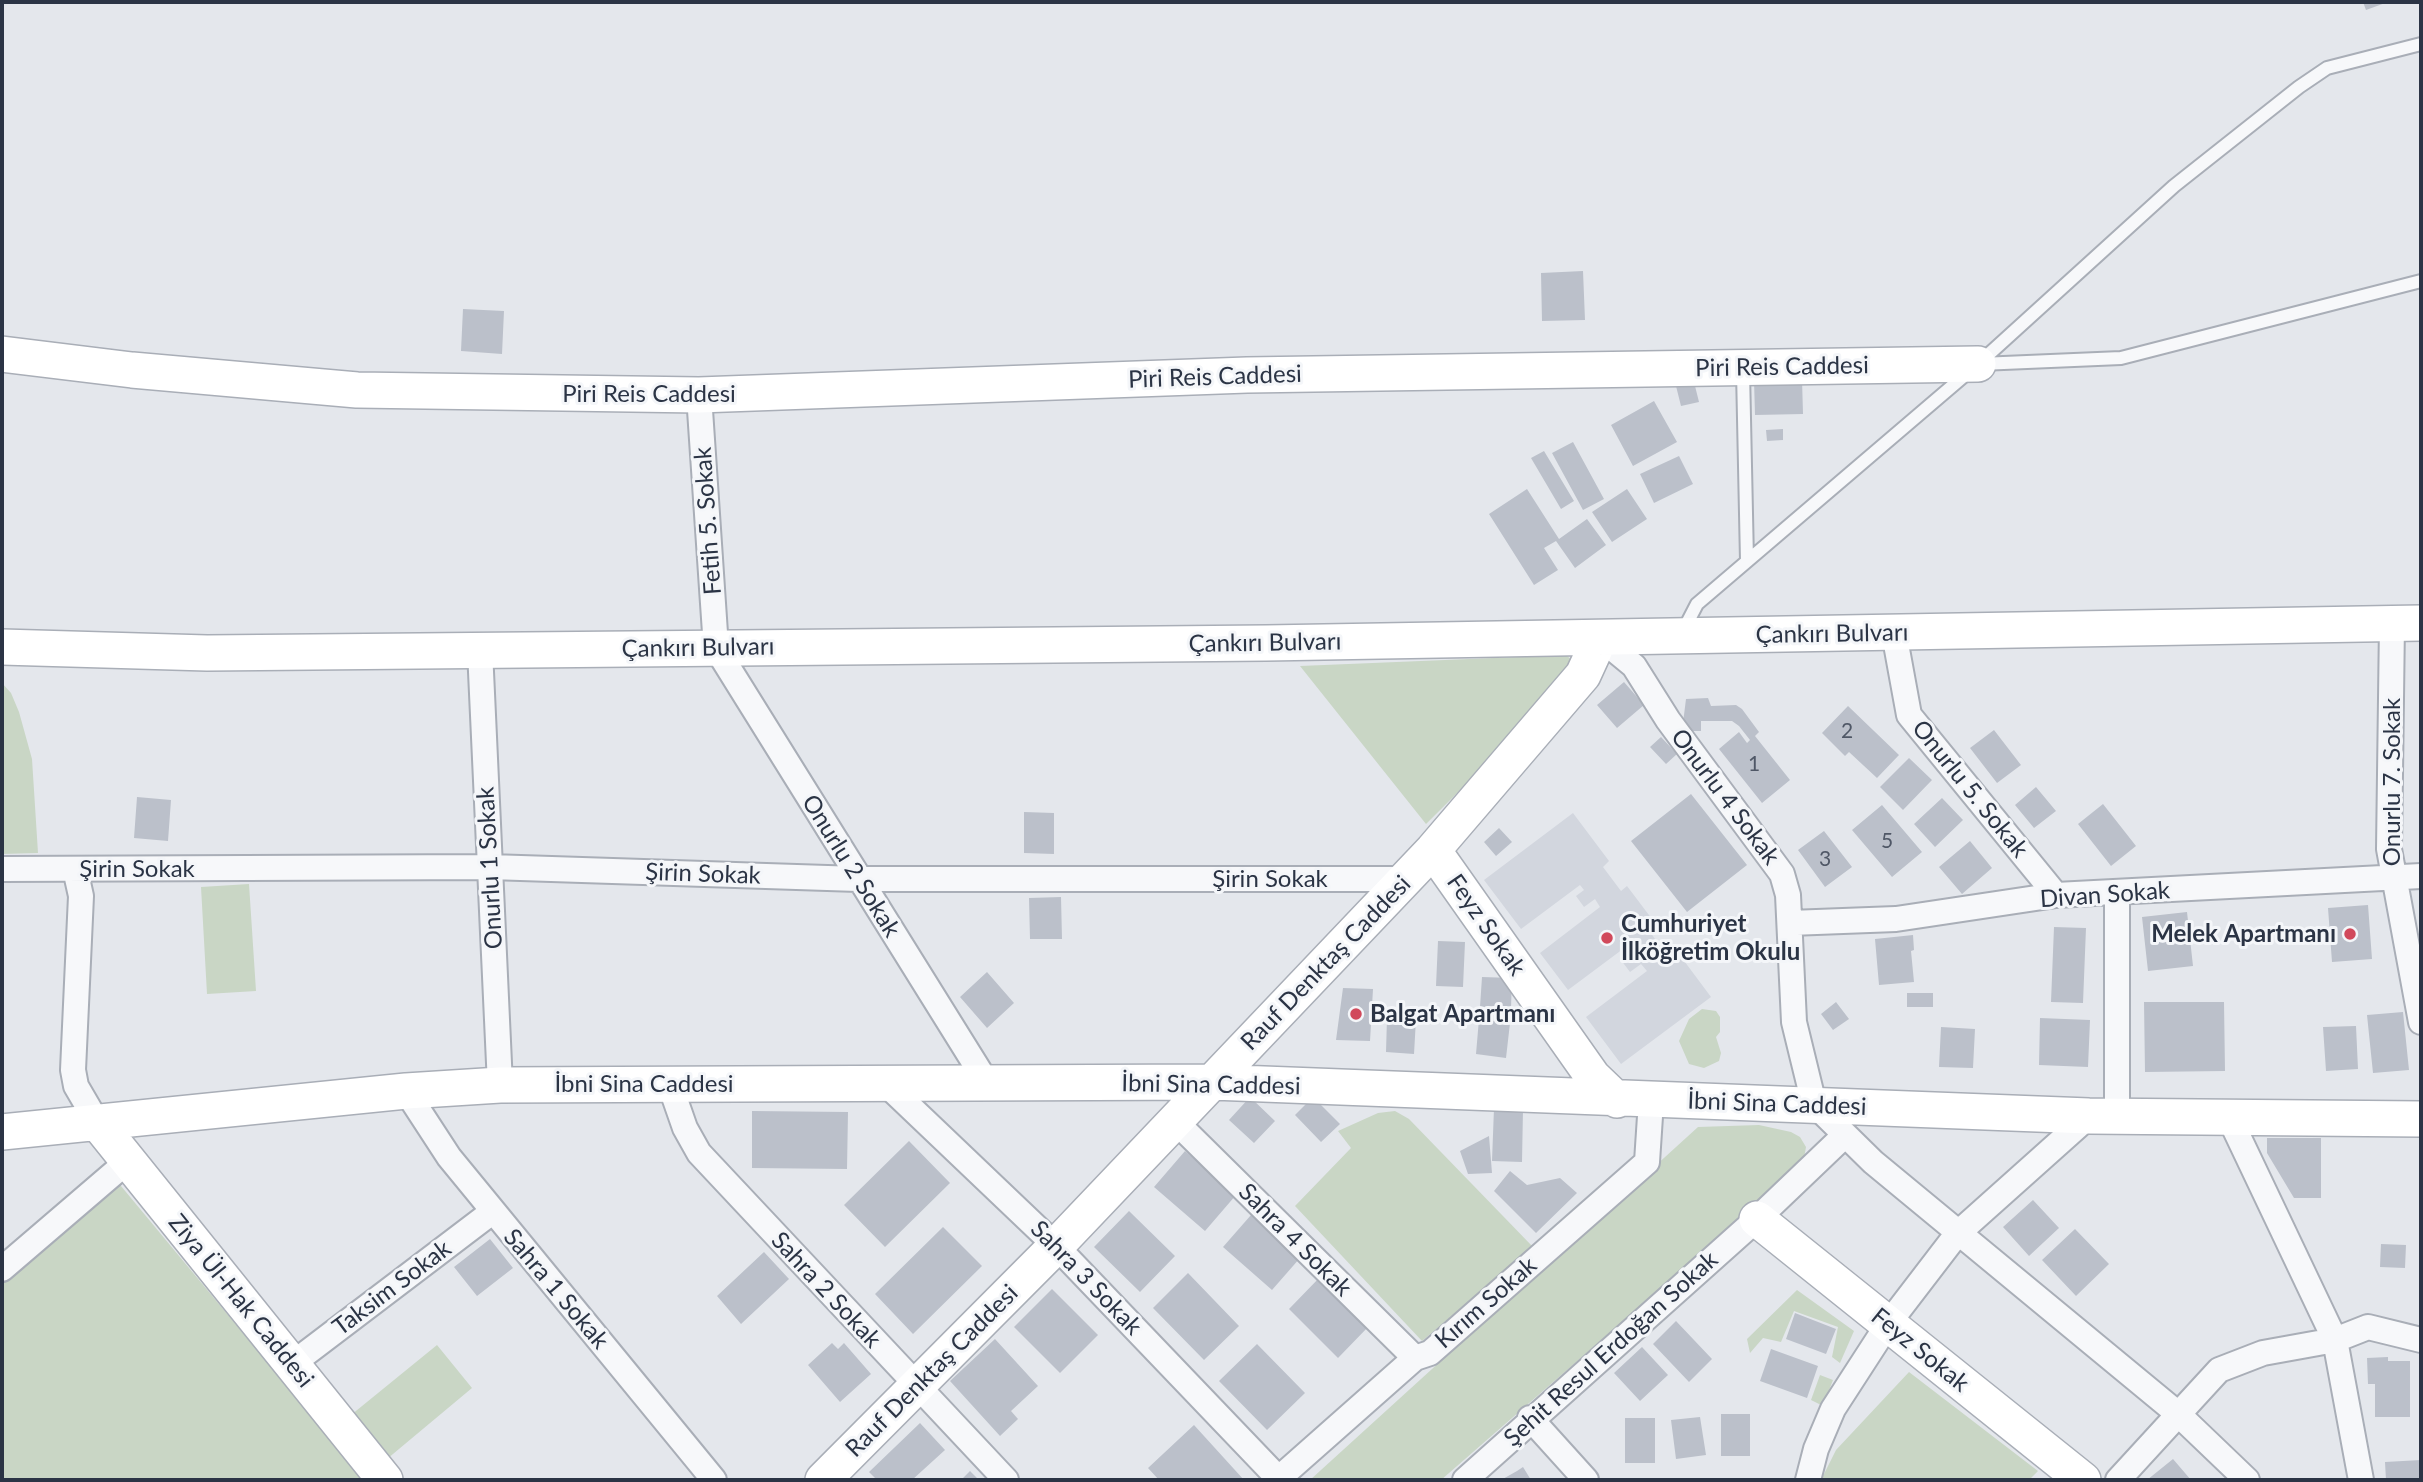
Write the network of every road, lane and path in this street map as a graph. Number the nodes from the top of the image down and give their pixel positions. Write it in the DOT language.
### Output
graph roads {
  1 [pos="2421,44"];
  2 [pos="2421,281"];
  3 [pos="2,354"];
  4 [pos="1978,364"];
  5 [pos="1743,367"];
  6 [pos="699,395"];
  7 [pos="1747,561"];
  8 [pos="2407,623"];
  9 [pos="2,625"];
  10 [pos="1894,633"];
  11 [pos="1680,637"];
  12 [pos="1600,638"];
  13 [pos="2,647"];
  14 [pos="716,648"];
  15 [pos="109,650"];
  16 [pos="481,650"];
  17 [pos="1433,850"];
  18 [pos="490,867"];
  19 [pos="2,869"];
  20 [pos="75,869"];
  21 [pos="2392,877"];
  22 [pos="2421,877"];
  23 [pos="858,879"];
  24 [pos="1405,879"];
  25 [pos="2117,894"];
  26 [pos="2056,895"];
  27 [pos="1790,923"];
  28 [pos="2421,1022"];
  29 [pos="1212,1082"];
  30 [pos="987,1083"];
  31 [pos="886,1084"];
  32 [pos="500,1085"];
  33 [pos="670,1085"];
  34 [pos="405,1091"];
  35 [pos="1634,1100"];
  36 [pos="1814,1104"];
  37 [pos="2103,1115"];
  38 [pos="2229,1116"];
  39 [pos="2421,1119"];
  40 [pos="1175,1121"];
  41 [pos="97,1122"];
  42 [pos="2,1132"];
  43 [pos="1845,1135"];
  44 [pos="128,1161"];
  45 [pos="492,1212"];
  46 [pos="1757,1219"];
  47 [pos="1957,1234"];
  48 [pos="1056,1246"];
  49 [pos="2,1269"];
  50 [pos="1888,1324"];
  51 [pos="2335,1340"];
  52 [pos="2421,1340"];
  53 [pos="1415,1358"];
  54 [pos="292,1364"];
  55 [pos="916,1388"];
  56 [pos="2177,1413"];
  57 [pos="1530,1419"];
  58 [pos="2064,1475"];
  59 [pos="385,1480"];
  60 [pos="714,1480"];
  61 [pos="823,1480"];
  62 [pos="1006,1480"];
  63 [pos="1278,1480"];
  64 [pos="1465,1480"];
  65 [pos="1586,1480"];
  66 [pos="1808,1480"];
  67 [pos="2118,1480"];
  68 [pos="2247,1480"];
  69 [pos="2361,1480"];
  1 -- 4 [label="lane"];
  2 -- 4 [label="lane, Piri Reis Caddesi"];
  3 -- 6 [label="street, Piri Reis Caddesi"];
  4 -- 5 [label="street, Piri Reis Caddesi"];
  4 -- 7 [label="lane"];
  5 -- 6 [label="street, Piri Reis Caddesi"];
  5 -- 7 [label="lane"];
  6 -- 14 [label="street, Fetih 5. Sokak"];
  7 -- 11 [label="lane"];
  8 -- 10 [label="street, Çankırı Bulvarı"];
  8 -- 21 [label="street, Onurlu 7. Sokak"];
  9 -- 15 [label="street, Çankırı Bulvarı"];
  10 -- 11 [label="street, Çankırı Bulvarı"];
  10 -- 26 [label="street, Onurlu 5. Sokak"];
  11 -- 12 [label="street, Çankırı Bulvarı"];
  12 -- 14 [label="street, Çankırı Bulvarı"];
  12 -- 17 [label="street, Rauf Denktaş Caddesi"];
  12 -- 27 [label="street, Onurlu 4 Sokak"];
  13 -- 15 [label="street, Çankırı Bulvarı"];
  14 -- 16 [label="street, Çankırı Bulvarı"];
  14 -- 23 [label="street, Onurlu 2 Sokak"];
  15 -- 16 [label="street, Çankırı Bulvarı"];
  16 -- 18 [label="street, Onurlu 1 Sokak"];
  17 -- 24 [label="street, Rauf Denktaş Caddesi"];
  17 -- 35 [label="street, Feyz Sokak"];
  18 -- 20 [label="street, Şirin Sokak"];
  18 -- 23 [label="street, Şirin Sokak"];
  18 -- 32 [label="street, Onurlu 1 Sokak"];
  19 -- 20 [label="street, Şirin Sokak"];
  20 -- 41 [label="street"];
  21 -- 22 [label="street, Divan Sokak"];
  21 -- 25 [label="street, Divan Sokak"];
  21 -- 28 [label="street, Onurlu 7. Sokak"];
  23 -- 24 [label="street, Şirin Sokak"];
  23 -- 30 [label="street, Onurlu 2 Sokak"];
  24 -- 29 [label="street, Rauf Denktaş Caddesi"];
  25 -- 26 [label="street, Divan Sokak"];
  25 -- 37 [label="street"];
  26 -- 27 [label="street, Divan Sokak"];
  27 -- 36 [label="street, Onurlu 4 Sokak"];
  29 -- 30 [label="street, İbni Sina Caddesi"];
  29 -- 35 [label="street, İbni Sina Caddesi"];
  29 -- 40 [label="street, Rauf Denktaş Caddesi"];
  30 -- 31 [label="street, İbni Sina Caddesi"];
  31 -- 33 [label="street, İbni Sina Caddesi"];
  31 -- 48 [label="street, Sahra 3 Sokak"];
  32 -- 33 [label="street, İbni Sina Caddesi"];
  32 -- 34 [label="street, İbni Sina Caddesi"];
  33 -- 55 [label="street, Sahra 2 Sokak"];
  34 -- 41 [label="street, İbni Sina Caddesi"];
  34 -- 45 [label="street, Sahra 1 Sokak"];
  35 -- 36 [label="street, İbni Sina Caddesi"];
  35 -- 53 [label="street, Kırım Sokak"];
  36 -- 37 [label="street, İbni Sina Caddesi"];
  36 -- 43 [label="street"];
  37 -- 38 [label="street, İbni Sina Caddesi"];
  37 -- 47 [label="street"];
  38 -- 39 [label="street, İbni Sina Caddesi"];
  38 -- 51 [label="street"];
  40 -- 48 [label="street, Rauf Denktaş Caddesi"];
  40 -- 53 [label="street, Sahra 4 Sokak"];
  41 -- 42 [label="street, İbni Sina Caddesi"];
  41 -- 44 [label="street, Ziya Ül-Hak Caddesi"];
  43 -- 46 [label="street, Şehit Resul Erdoğan Sokak"];
  43 -- 47 [label="street"];
  44 -- 49 [label="street"];
  44 -- 54 [label="street, Ziya Ül-Hak Caddesi"];
  45 -- 54 [label="street, Taksim Sokak"];
  45 -- 60 [label="street, Sahra 1 Sokak"];
  46 -- 50 [label="street, Feyz Sokak"];
  46 -- 57 [label="street, Şehit Resul Erdoğan Sokak"];
  47 -- 50 [label="street"];
  47 -- 56 [label="street"];
  48 -- 55 [label="street, Rauf Denktaş Caddesi"];
  48 -- 63 [label="street, Sahra 3 Sokak"];
  50 -- 58 [label="street, Feyz Sokak"];
  50 -- 66 [label="street"];
  51 -- 52 [label="street"];
  51 -- 56 [label="street"];
  51 -- 69 [label="street"];
  53 -- 63 [label="street, Kırım Sokak"];
  54 -- 59 [label="street, Ziya Ül-Hak Caddesi"];
  55 -- 61 [label="street, Rauf Denktaş Caddesi"];
  55 -- 62 [label="street, Sahra 2 Sokak"];
  56 -- 67 [label="street"];
  56 -- 68 [label="street"];
  57 -- 64 [label="street, Şehit Resul Erdoğan Sokak"];
  57 -- 65 [label="street"];
}
